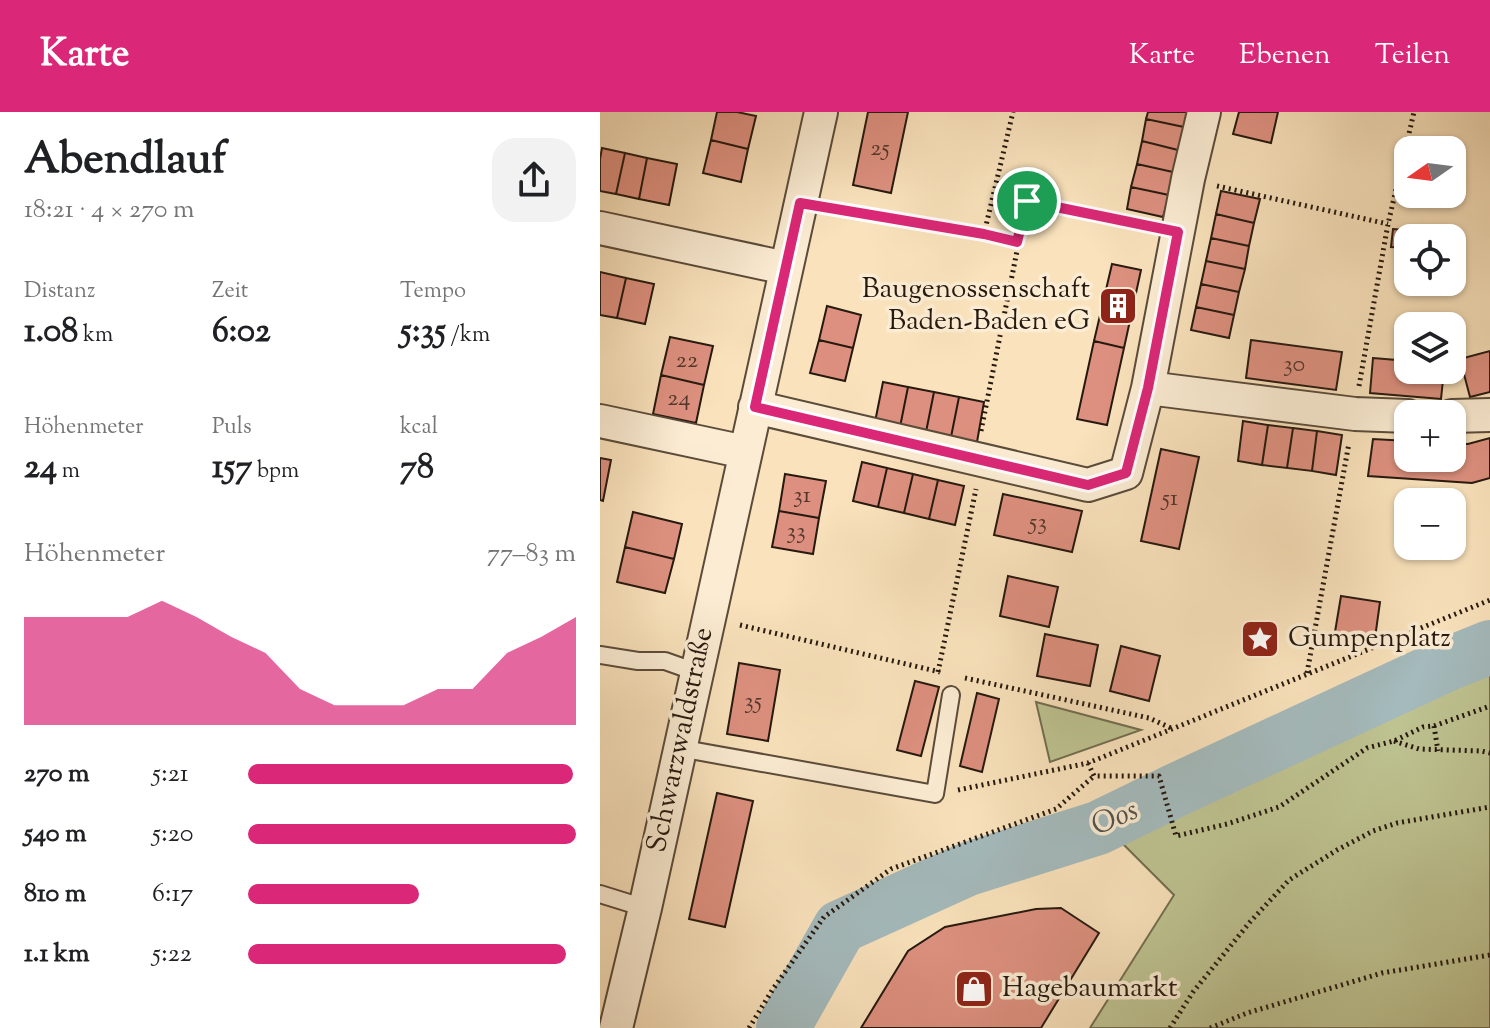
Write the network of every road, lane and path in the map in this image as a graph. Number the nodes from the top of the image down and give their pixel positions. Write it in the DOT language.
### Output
graph roads {
  1 [pos="821,112"];
  2 [pos="1013,112"];
  3 [pos="1204,112"];
  4 [pos="1188,179"];
  5 [pos="995,192"];
  6 [pos="1027,201"];
  7 [pos="800,203"];
  8 [pos="1388,224"];
  9 [pos="600,228"];
  10 [pos="1178,232"];
  11 [pos="984,234"];
  12 [pos="1017,242"];
  13 [pos="786,268"];
  14 [pos="1148,388"];
  15 [pos="755,407"];
  16 [pos="1394,415"];
  17 [pos="1490,415"];
  18 [pos="1466,416"];
  19 [pos="600,421"];
  20 [pos="745,452"];
  21 [pos="975,460"];
  22 [pos="1490,600"];
  23 [pos="600,655"];
  24 [pos="696,672"];
  25 [pos="938,672"];
  26 [pos="951,695"];
  27 [pos="1490,706"];
  28 [pos="1434,726"];
  29 [pos="1394,741"];
  30 [pos="679,748"];
  31 [pos="1438,751"];
  32 [pos="1490,753"];
  33 [pos="1088,763"];
  34 [pos="1094,776"];
  35 [pos="935,794"];
  36 [pos="1490,807"];
  37 [pos="600,894"];
  38 [pos="645,908"];
  39 [pos="1490,955"];
  40 [pos="616,1028"];
  41 [pos="749,1028"];
  42 [pos="1170,1028"];
  43 [pos="1210,1028"];
  1 -- 7 [label="street, Schwarzwaldstraße"];
  2 -- 5 [label="path"];
  3 -- 4 [label="street"];
  4 -- 8 [label="path"];
  4 -- 10 [label="street"];
  5 -- 6 [label="path"];
  5 -- 11 [label="path"];
  6 -- 10 [label="path"];
  6 -- 12 [label="path"];
  7 -- 11 [label="path"];
  7 -- 13 [label="street, Schwarzwaldstraße"];
  9 -- 13 [label="street"];
  10 -- 14 [label="street"];
  11 -- 12 [label="path"];
  12 -- 21 [label="path"];
  13 -- 15 [label="street, Schwarzwaldstraße"];
  14 -- 16 [label="street"];
  14 -- 21 [label="street"];
  15 -- 20 [label="street, Schwarzwaldstraße"];
  15 -- 21 [label="street"];
  17 -- 18 [label="street"];
  19 -- 20 [label="street"];
  20 -- 24 [label="street, Schwarzwaldstraße"];
  21 -- 25 [label="path"];
  22 -- 33 [label="path"];
  23 -- 24 [label="lane"];
  24 -- 30 [label="street, Schwarzwaldstraße"];
  26 -- 35 [label="lane"];
  27 -- 28 [label="path"];
  28 -- 29 [label="path"];
  28 -- 31 [label="path"];
  29 -- 31 [label="path"];
  29 -- 34 [label="path"];
  30 -- 35 [label="lane"];
  30 -- 38 [label="street, Schwarzwaldstraße"];
  31 -- 32 [label="path"];
  33 -- 34 [label="path"];
  33 -- 35 [label="path"];
  34 -- 41 [label="path"];
  36 -- 42 [label="path"];
  37 -- 38 [label="lane"];
  38 -- 40 [label="street, Schwarzwaldstraße"];
  39 -- 43 [label="path"];
}
